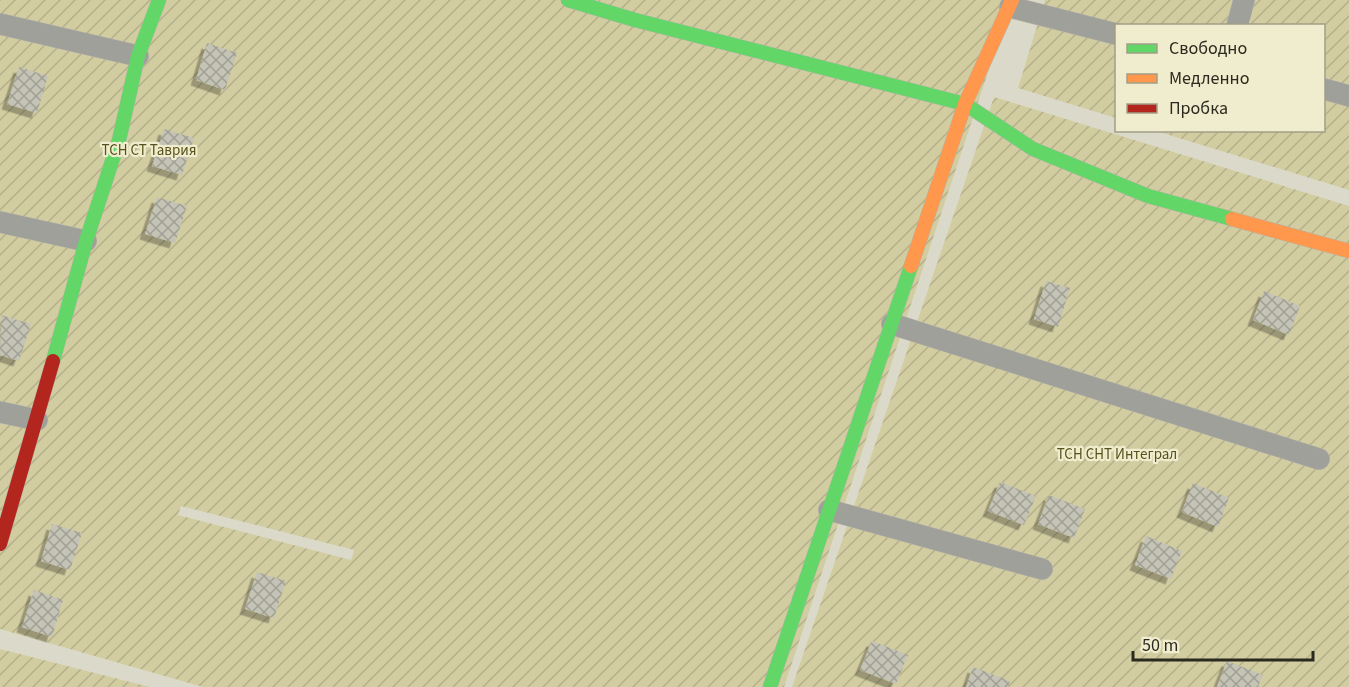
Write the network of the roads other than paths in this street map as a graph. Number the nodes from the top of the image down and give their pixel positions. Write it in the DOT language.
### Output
graph roads {
  1 [pos="159,0"];
  2 [pos="568,0"];
  3 [pos="1244,0"];
  4 [pos="1011,3"];
  5 [pos="0,24"];
  6 [pos="1238,24"];
  7 [pos="1115,34"];
  8 [pos="138,56"];
  9 [pos="1325,90"];
  10 [pos="1349,96"];
  11 [pos="965,104"];
  12 [pos="0,222"];
  13 [pos="86,241"];
  14 [pos="1349,251"];
  15 [pos="892,324"];
  16 [pos="0,412"];
  17 [pos="37,420"];
  18 [pos="1319,459"];
  19 [pos="829,510"];
  20 [pos="0,544"];
  21 [pos="1042,569"];
  22 [pos="777,685"];
  1 -- 8 [label="street"];
  2 -- 11 [label="street"];
  3 -- 6 [label="street"];
  4 -- 7 [label="street"];
  4 -- 11 [label="street"];
  5 -- 8 [label="street"];
  8 -- 13 [label="street"];
  9 -- 10 [label="street"];
  11 -- 14 [label="street"];
  11 -- 15 [label="street"];
  12 -- 13 [label="street"];
  13 -- 17 [label="street"];
  15 -- 18 [label="street"];
  15 -- 19 [label="street"];
  16 -- 17 [label="street"];
  17 -- 20 [label="street"];
  19 -- 21 [label="street"];
  19 -- 22 [label="street"];
}
